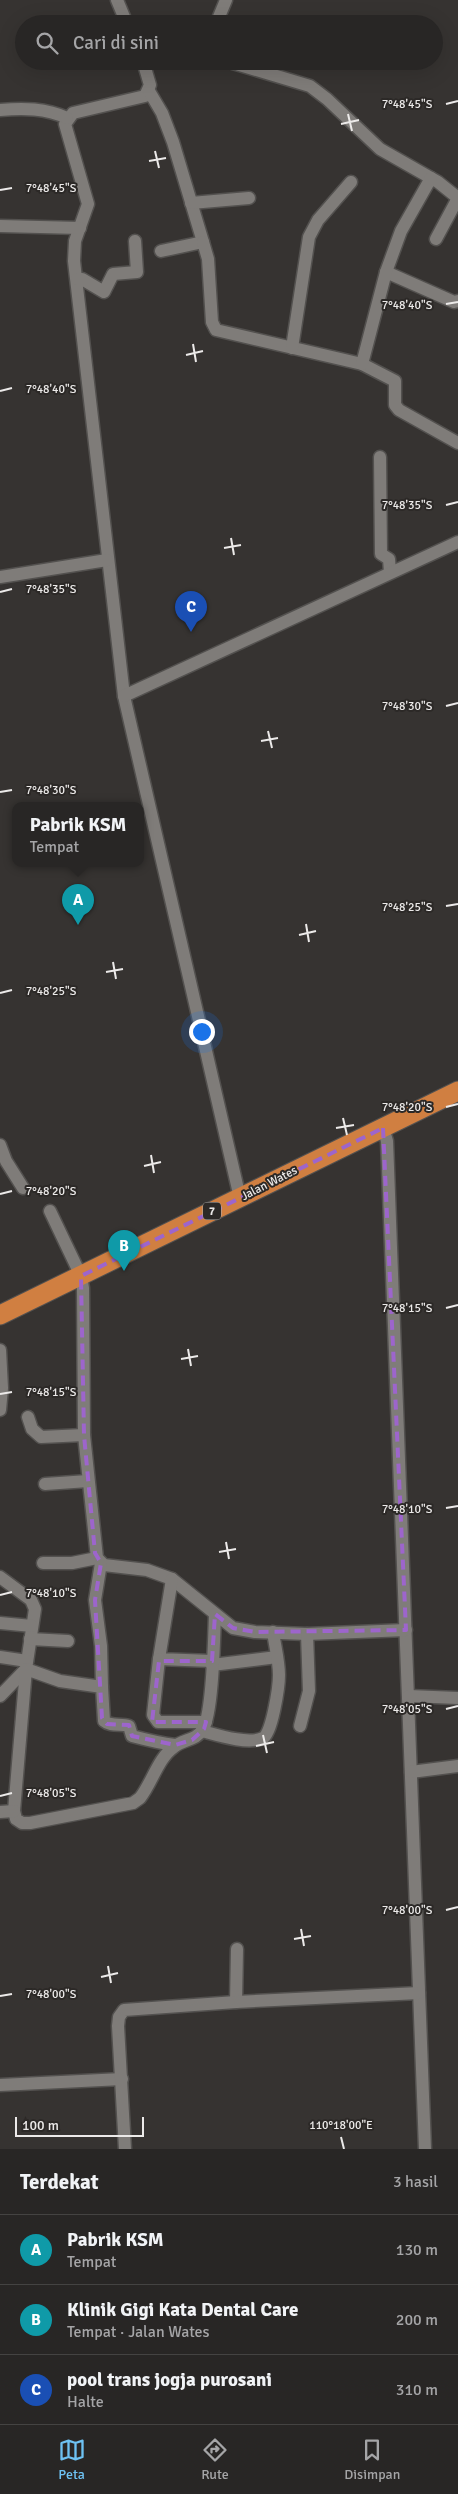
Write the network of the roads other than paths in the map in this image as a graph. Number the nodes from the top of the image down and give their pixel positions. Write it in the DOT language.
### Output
graph roads {
  1 [pos="117,0"];
  2 [pos="226,0"];
  3 [pos="123,15"];
  4 [pos="220,15"];
  5 [pos="147,70"];
  6 [pos="256,70"];
  7 [pos="149,91"];
  8 [pos="0,110"];
  9 [pos="67,118"];
  10 [pos="431,178"];
  11 [pos="351,182"];
  12 [pos="249,198"];
  13 [pos="458,198"];
  14 [pos="191,203"];
  15 [pos="0,226"];
  16 [pos="80,228"];
  17 [pos="436,239"];
  18 [pos="135,240"];
  19 [pos="203,242"];
  20 [pos="161,251"];
  21 [pos="386,272"];
  22 [pos="77,282"];
  23 [pos="458,301"];
  24 [pos="292,348"];
  25 [pos="362,364"];
  26 [pos="458,443"];
  27 [pos="380,456"];
  28 [pos="458,542"];
  29 [pos="107,560"];
  30 [pos="390,572"];
  31 [pos="0,577"];
  32 [pos="124,696"];
  33 [pos="458,1092"];
  34 [pos="384,1128"];
  35 [pos="0,1145"];
  36 [pos="23,1188"];
  37 [pos="240,1198"];
  38 [pos="50,1210"];
  39 [pos="81,1276"];
  40 [pos="0,1315"];
  41 [pos="0,1350"];
  42 [pos="0,1410"];
  43 [pos="28,1417"];
  44 [pos="84,1435"];
  45 [pos="88,1481"];
  46 [pos="45,1484"];
  47 [pos="99,1561"];
  48 [pos="43,1563"];
  49 [pos="0,1577"];
  50 [pos="172,1579"];
  51 [pos="215,1614"];
  52 [pos="0,1623"];
  53 [pos="32,1626"];
  54 [pos="406,1630"];
  55 [pos="273,1632"];
  56 [pos="307,1634"];
  57 [pos="30,1640"];
  58 [pos="68,1641"];
  59 [pos="0,1656"];
  60 [pos="277,1657"];
  61 [pos="159,1659"];
  62 [pos="212,1663"];
  63 [pos="26,1665"];
  64 [pos="102,1687"];
  65 [pos="0,1696"];
  66 [pos="409,1696"];
  67 [pos="458,1698"];
  68 [pos="300,1726"];
  69 [pos="204,1727"];
  70 [pos="175,1745"];
  71 [pos="458,1766"];
  72 [pos="411,1772"];
  73 [pos="14,1811"];
  74 [pos="0,1812"];
  75 [pos="237,1949"];
  76 [pos="419,1994"];
  77 [pos="236,2002"];
  78 [pos="122,2079"];
  79 [pos="0,2085"];
  80 [pos="125,2149"];
  81 [pos="425,2149"];
  1 -- 3 [label="street"];
  2 -- 4 [label="street"];
  5 -- 7 [label="street"];
  6 -- 10 [label="street"];
  7 -- 9 [label="street"];
  7 -- 14 [label="street"];
  8 -- 9 [label="street"];
  9 -- 16 [label="street"];
  10 -- 13 [label="street"];
  10 -- 21 [label="street"];
  11 -- 24 [label="street"];
  12 -- 14 [label="street"];
  13 -- 17 [label="street"];
  14 -- 19 [label="street"];
  15 -- 16 [label="street"];
  16 -- 22 [label="street"];
  18 -- 22 [label="street"];
  19 -- 20 [label="street"];
  19 -- 24 [label="street"];
  21 -- 23 [label="street"];
  21 -- 25 [label="street"];
  22 -- 29 [label="street"];
  24 -- 25 [label="street"];
  25 -- 26 [label="street"];
  27 -- 30 [label="street"];
  28 -- 30 [label="street"];
  29 -- 31 [label="street"];
  29 -- 32 [label="street"];
  30 -- 32 [label="street"];
  32 -- 37 [label="street"];
  33 -- 34 [label="highway, Jalan Wates / 7"];
  34 -- 37 [label="highway, Jalan Wates / 7"];
  34 -- 54 [label="street"];
  35 -- 36 [label="street"];
  37 -- 39 [label="highway, Jalan Wates / 7"];
  38 -- 39 [label="street"];
  39 -- 40 [label="highway, Jalan Wates / 7"];
  39 -- 44 [label="street"];
  41 -- 42 [label="street"];
  43 -- 44 [label="street"];
  44 -- 45 [label="street"];
  45 -- 46 [label="street"];
  45 -- 47 [label="street"];
  47 -- 48 [label="street"];
  47 -- 50 [label="street"];
  47 -- 64 [label="street"];
  49 -- 53 [label="street"];
  50 -- 51 [label="street"];
  50 -- 61 [label="street"];
  51 -- 55 [label="street"];
  51 -- 62 [label="street"];
  52 -- 53 [label="street"];
  53 -- 57 [label="street"];
  54 -- 56 [label="street"];
  54 -- 66 [label="street"];
  55 -- 56 [label="street"];
  55 -- 60 [label="street"];
  56 -- 68 [label="street"];
  57 -- 58 [label="street"];
  57 -- 63 [label="street"];
  59 -- 63 [label="street"];
  60 -- 62 [label="street"];
  60 -- 69 [label="street"];
  61 -- 62 [label="street"];
  61 -- 69 [label="street"];
  62 -- 69 [label="street"];
  63 -- 64 [label="street"];
  63 -- 65 [label="street"];
  63 -- 73 [label="street"];
  64 -- 70 [label="street"];
  66 -- 67 [label="street"];
  66 -- 72 [label="street"];
  69 -- 70 [label="street"];
  70 -- 73 [label="street"];
  71 -- 72 [label="street"];
  72 -- 76 [label="street"];
  73 -- 74 [label="street"];
  75 -- 77 [label="street"];
  76 -- 77 [label="street"];
  76 -- 81 [label="street"];
  77 -- 78 [label="street"];
  78 -- 79 [label="street"];
  78 -- 80 [label="street"];
}
